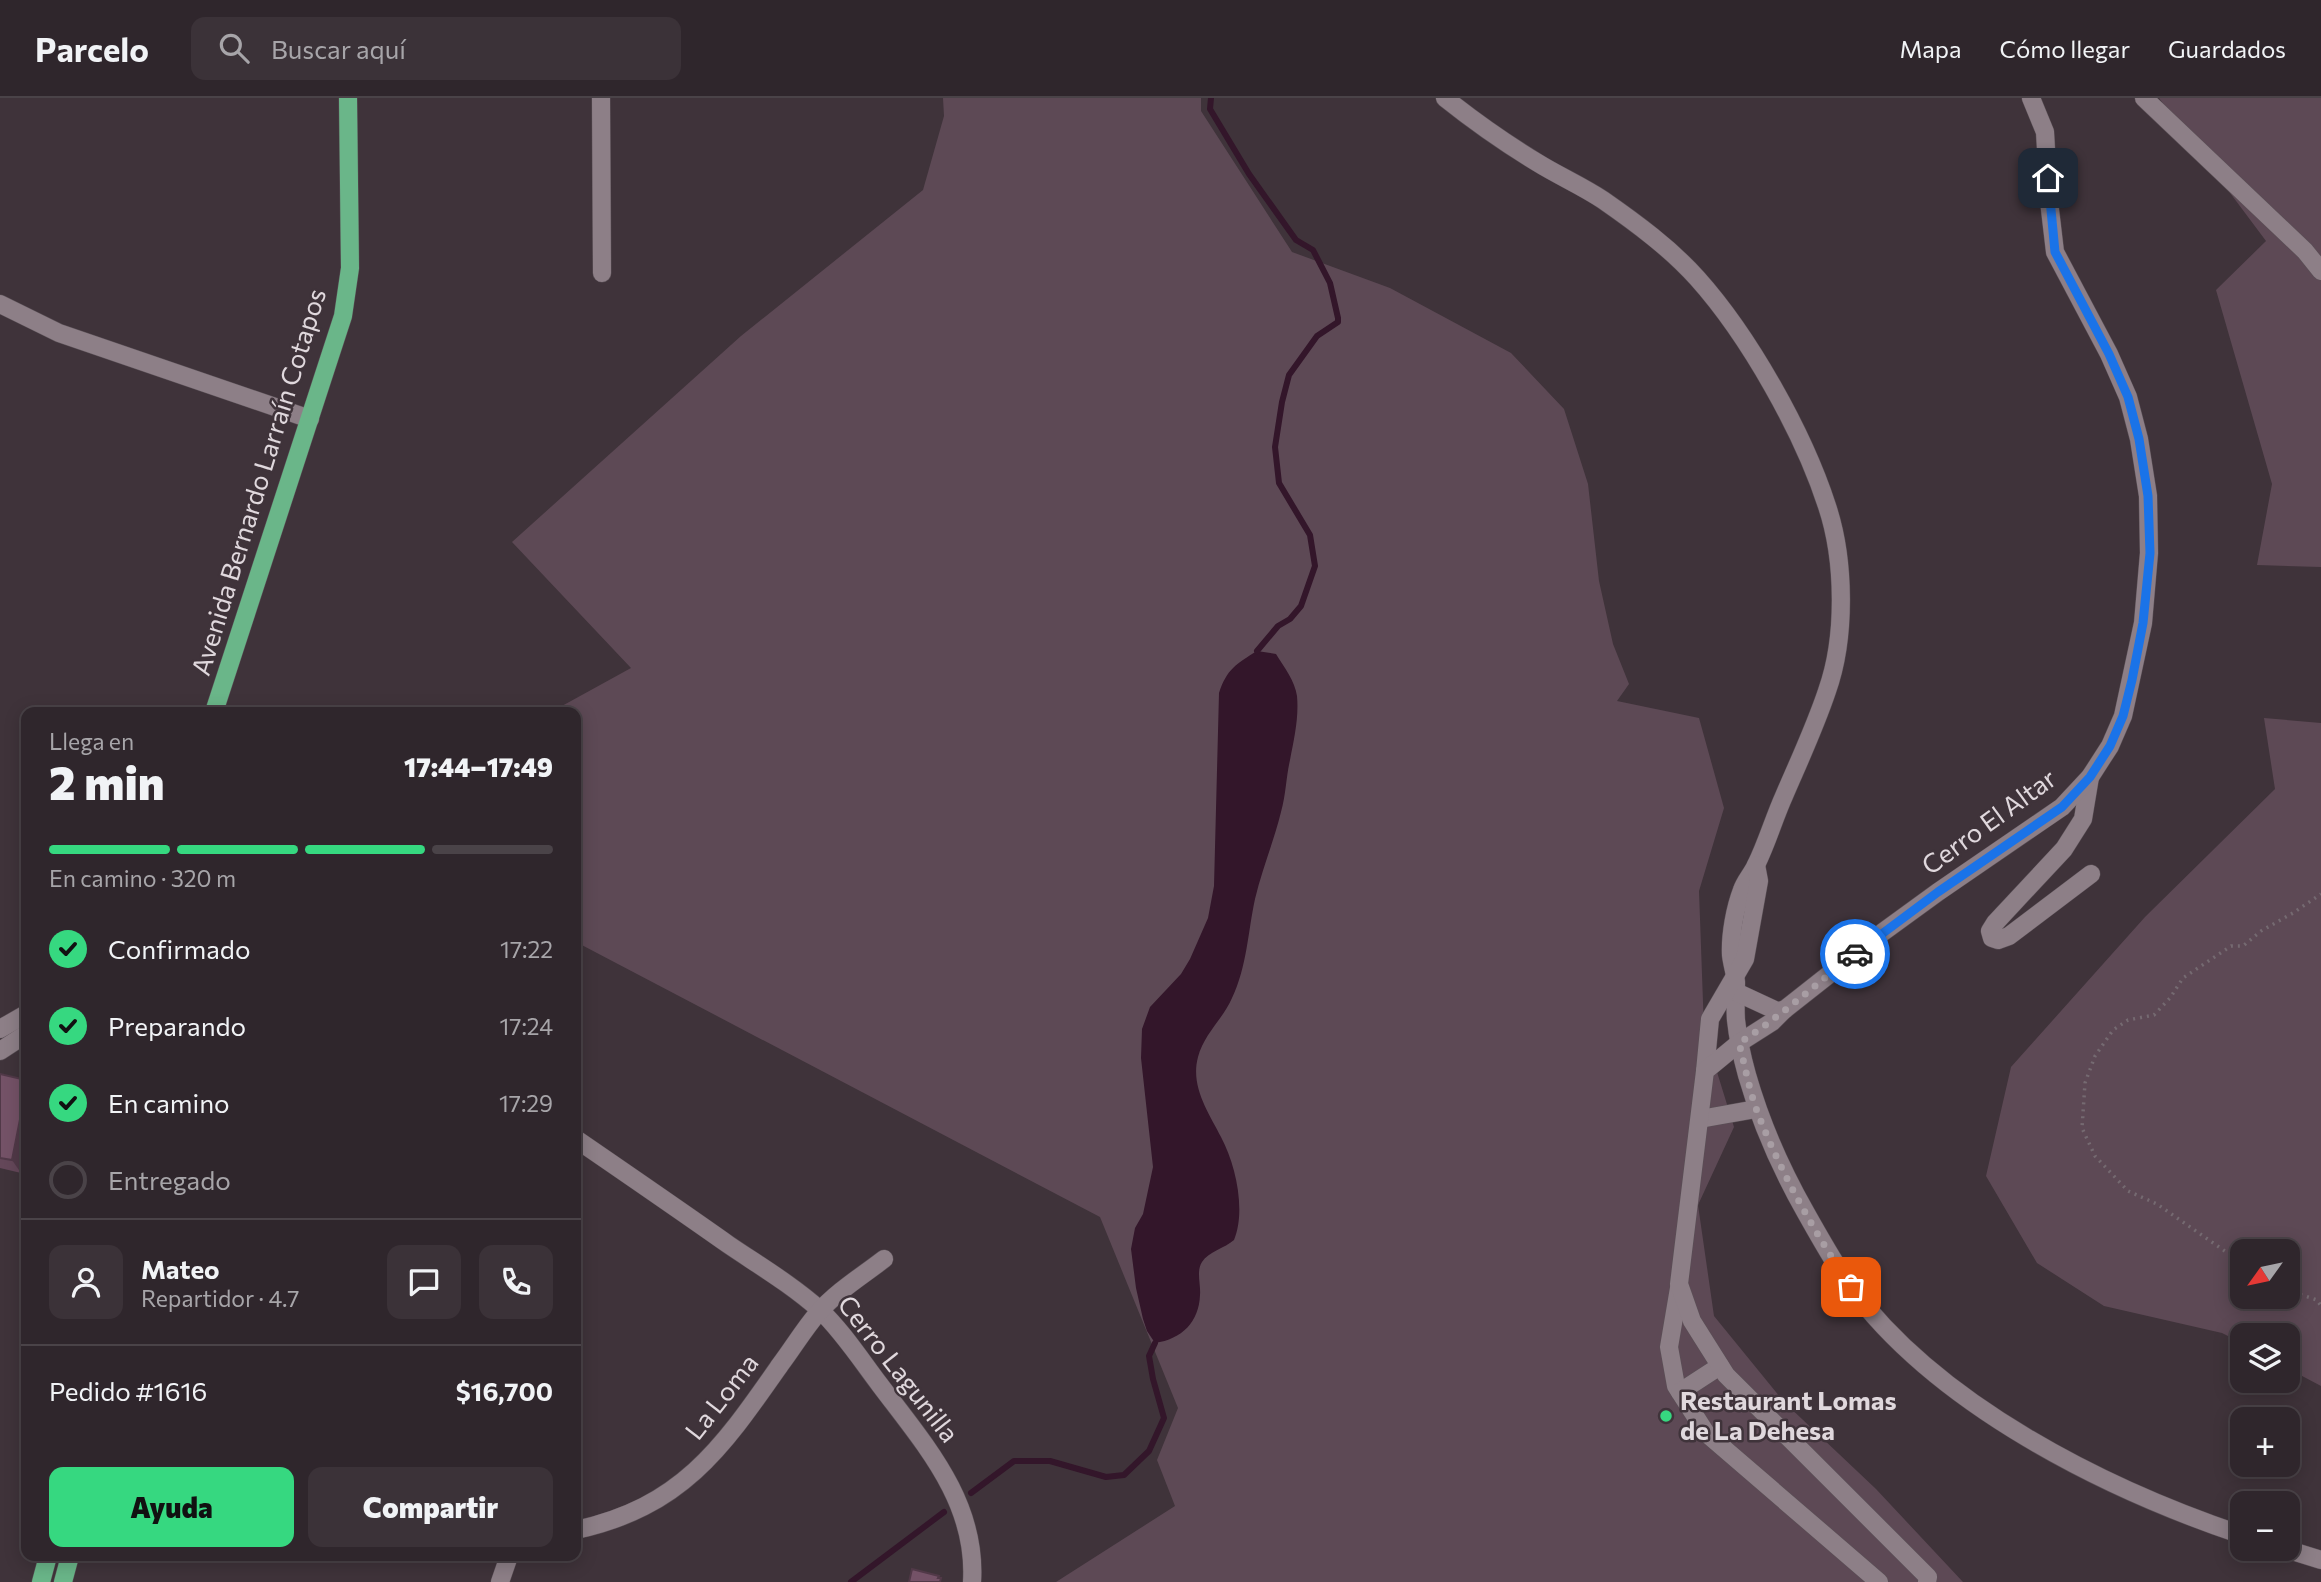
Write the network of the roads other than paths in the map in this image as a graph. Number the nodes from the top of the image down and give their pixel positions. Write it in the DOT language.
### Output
graph roads {
  1 [pos="348,98"];
  2 [pos="601,98"];
  3 [pos="1445,98"];
  4 [pos="2031,98"];
  5 [pos="2144,98"];
  6 [pos="2321,271"];
  7 [pos="602,273"];
  8 [pos="1,308"];
  9 [pos="310,419"];
  10 [pos="216,707"];
  11 [pos="2090,777"];
  12 [pos="2091,874"];
  13 [pos="1736,985"];
  14 [pos="1784,1010"];
  15 [pos="21,1017"];
  16 [pos="0,1029"];
  17 [pos="21,1037"];
  18 [pos="1739,1043"];
  19 [pos="0,1051"];
  20 [pos="1705,1070"];
  21 [pos="1756,1109"];
  22 [pos="1700,1119"];
  23 [pos="581,1142"];
  24 [pos="884,1259"];
  25 [pos="1680,1281"];
  26 [pos="820,1311"];
  27 [pos="1720,1366"];
  28 [pos="1680,1392"];
  29 [pos="581,1529"];
  30 [pos="2230,1530"];
  31 [pos="2300,1553"];
  32 [pos="2321,1560"];
  33 [pos="47,1561"];
  34 [pos="69,1561"];
  35 [pos="507,1561"];
  36 [pos="41,1582"];
  37 [pos="63,1582"];
  38 [pos="500,1582"];
  39 [pos="972,1582"];
  40 [pos="1880,1582"];
  41 [pos="1927,1582"];
  1 -- 9 [label="main road, Avenida Bernardo Larraín Cotapos"];
  2 -- 7 [label="street"];
  3 -- 13 [label="street"];
  4 -- 11 [label="street, Cerro El Altar"];
  5 -- 6 [label="street"];
  8 -- 9 [label="street"];
  9 -- 10 [label="main road, Avenida Bernardo Larraín Cotapos"];
  11 -- 12 [label="street"];
  11 -- 14 [label="street, Cerro El Altar"];
  13 -- 14 [label="street"];
  13 -- 18 [label="street"];
  13 -- 20 [label="street"];
  14 -- 18 [label="street, Cerro El Altar"];
  15 -- 16 [label="street"];
  17 -- 19 [label="street"];
  18 -- 20 [label="street, Cerro El Altar"];
  18 -- 21 [label="street"];
  20 -- 22 [label="street"];
  21 -- 22 [label="street"];
  21 -- 30 [label="street"];
  22 -- 25 [label="street"];
  23 -- 26 [label="street, Cerro Lagunilla"];
  24 -- 26 [label="street, La Loma"];
  25 -- 27 [label="street"];
  25 -- 28 [label="street"];
  26 -- 29 [label="street, La Loma"];
  26 -- 39 [label="street, Cerro Lagunilla"];
  27 -- 28 [label="street"];
  27 -- 41 [label="street"];
  28 -- 40 [label="street"];
  31 -- 32 [label="street"];
  33 -- 36 [label="main road"];
  34 -- 37 [label="main road"];
  35 -- 38 [label="street"];
}
